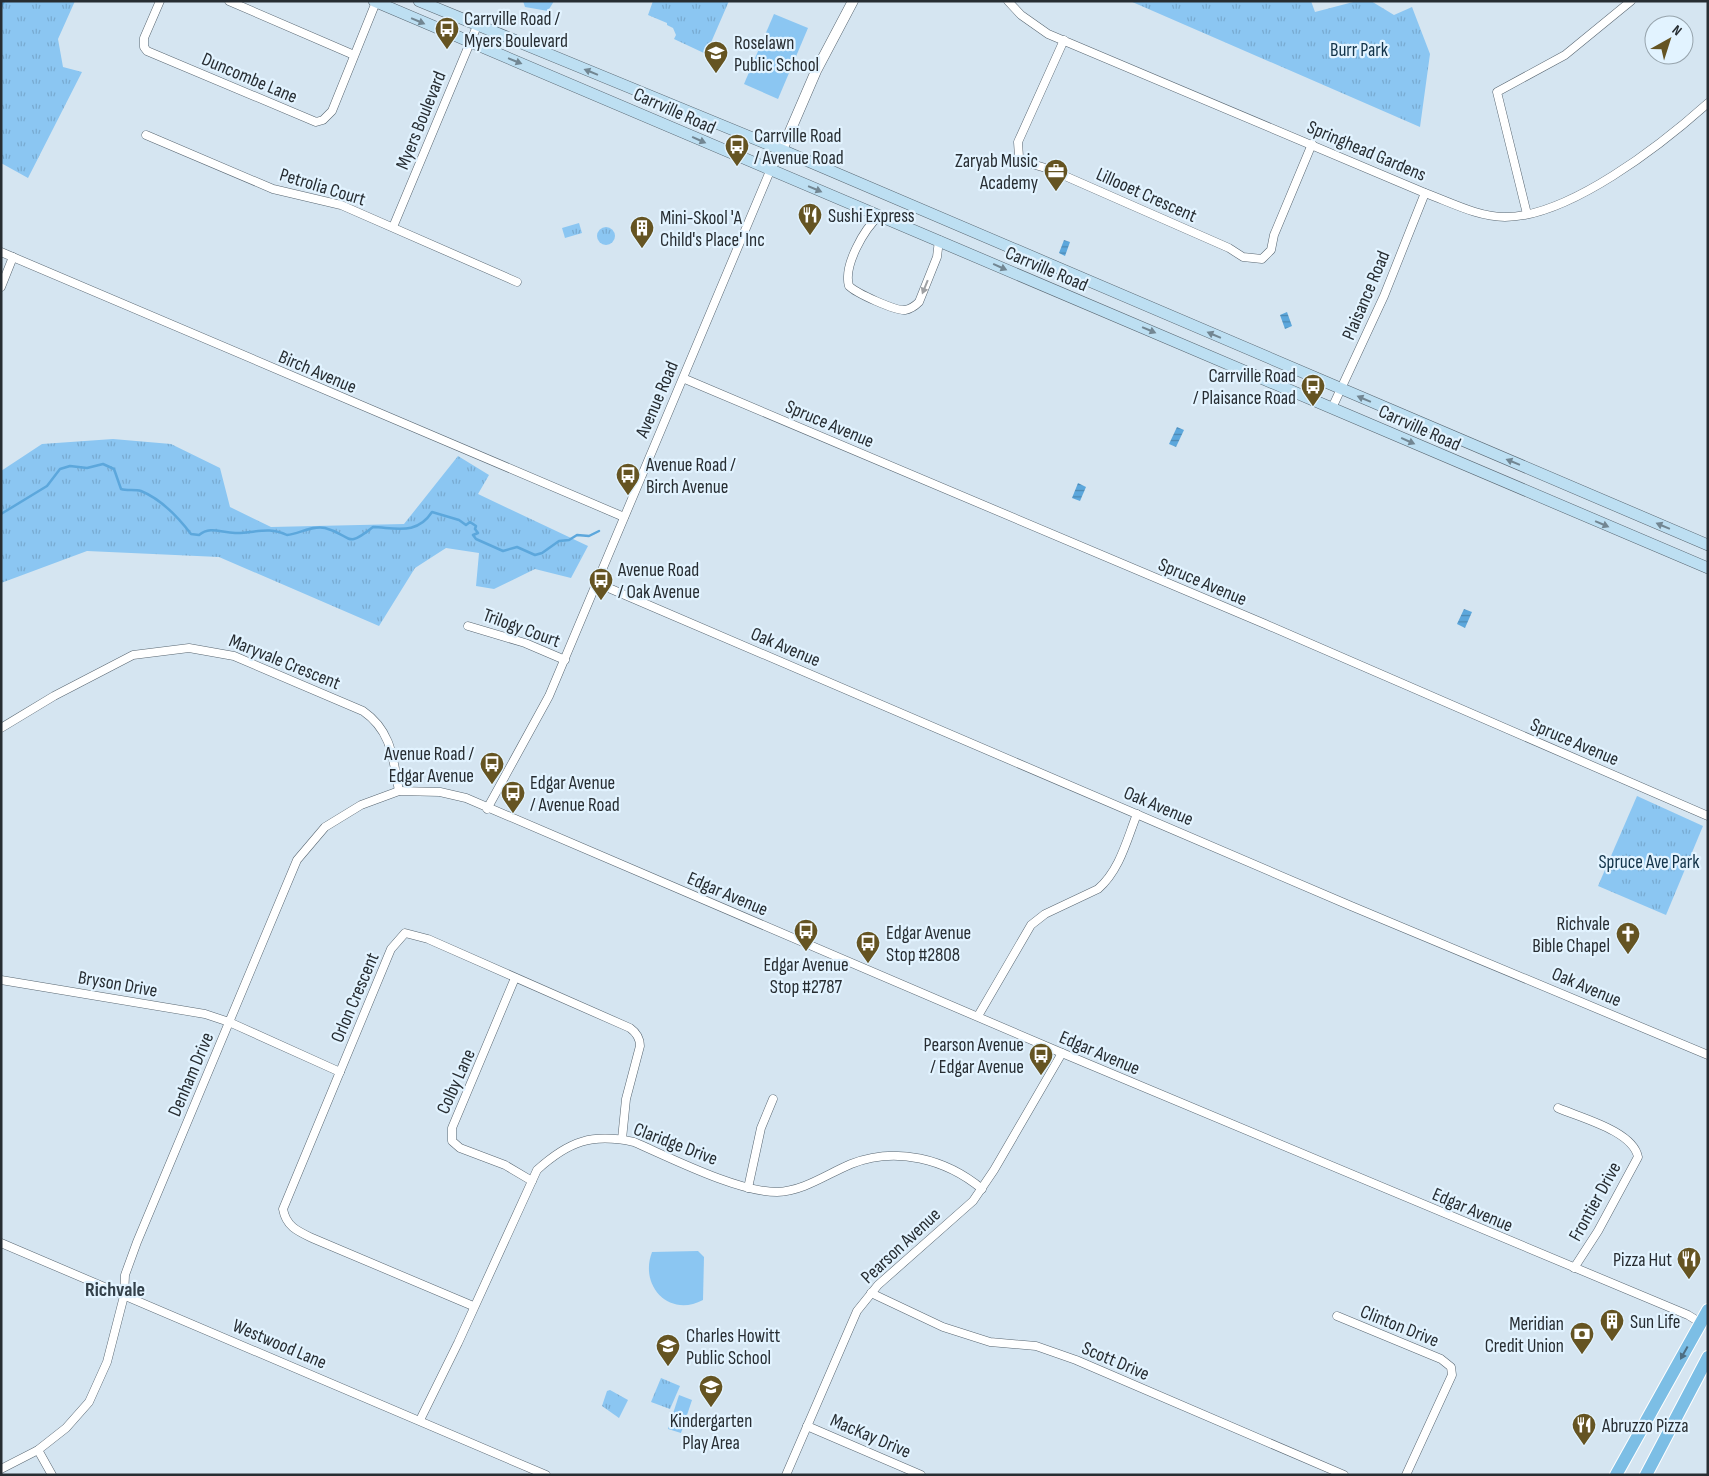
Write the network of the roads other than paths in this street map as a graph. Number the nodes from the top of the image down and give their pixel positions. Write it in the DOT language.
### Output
graph roads {
  1 [pos="160,1"];
  2 [pos="229,1"];
  3 [pos="420,1"];
  4 [pos="853,1"];
  5 [pos="1008,1"];
  6 [pos="1631,1"];
  7 [pos="375,2"];
  8 [pos="477,26"];
  9 [pos="1064,40"];
  10 [pos="470,43"];
  11 [pos="354,54"];
  12 [pos="622,85"];
  13 [pos="616,103"];
  14 [pos="1708,103"];
  15 [pos="146,134"];
  16 [pos="1312,144"];
  17 [pos="782,150"];
  18 [pos="770,171"];
  19 [pos="1425,193"];
  20 [pos="1526,214"];
  21 [pos="879,216"];
  22 [pos="394,228"];
  23 [pos="939,240"];
  24 [pos="1,252"];
  25 [pos="13,257"];
  26 [pos="1041,261"];
  27 [pos="517,282"];
  28 [pos="1033,282"];
  29 [pos="1,287"];
  30 [pos="684,378"];
  31 [pos="1341,389"];
  32 [pos="1332,408"];
  33 [pos="624,518"];
  34 [pos="1708,545"];
  35 [pos="1708,568"];
  36 [pos="597,583"];
  37 [pos="468,626"];
  38 [pos="565,660"];
  39 [pos="1,728"];
  40 [pos="398,792"];
  41 [pos="487,809"];
  42 [pos="1137,814"];
  43 [pos="1708,816"];
  44 [pos="515,978"];
  45 [pos="1,980"];
  46 [pos="978,1016"];
  47 [pos="229,1022"];
  48 [pos="1062,1054"];
  49 [pos="1708,1055"];
  50 [pos="340,1072"];
  51 [pos="773,1099"];
  52 [pos="1558,1108"];
  53 [pos="622,1139"];
  54 [pos="532,1181"];
  55 [pos="748,1188"];
  56 [pos="982,1189"];
  57 [pos="1,1243"];
  58 [pos="1574,1268"];
  59 [pos="871,1294"];
  60 [pos="124,1296"];
  61 [pos="473,1306"];
  62 [pos="1708,1310"];
  63 [pos="1337,1316"];
  64 [pos="1701,1323"];
  65 [pos="1708,1357"];
  66 [pos="420,1420"];
  67 [pos="807,1426"];
  68 [pos="38,1450"];
  69 [pos="1,1469"];
  70 [pos="52,1475"];
  71 [pos="546,1475"];
  72 [pos="786,1475"];
  73 [pos="921,1475"];
  74 [pos="1344,1475"];
  75 [pos="1406,1475"];
  76 [pos="1616,1475"];
  77 [pos="1646,1475"];
  1 -- 11 [label="street, Duncombe Lane"];
  2 -- 11 [label="street"];
  3 -- 8 [label="main road, Carrville Road"];
  4 -- 17 [label="street, Avenue Road"];
  5 -- 9 [label="street, Springhead Gardens"];
  6 -- 20 [label="street"];
  7 -- 10 [label="main road, Carrville Road, one-way"];
  7 -- 11 [label="street, Duncombe Lane"];
  8 -- 10 [label="street, Myers Boulevard"];
  12 -- 8 [label="main road, Carrville Road, one-way"];
  9 -- 16 [label="street, Springhead Gardens"];
  9 -- 16 [label="street, Lillooet Crescent"];
  10 -- 13 [label="main road, Carrville Road, one-way"];
  10 -- 22 [label="street, Myers Boulevard"];
  12 -- 13 [label="main road"];
  12 -- 17 [label="main road, Carrville Road"];
  13 -- 18 [label="main road, Carrville Road, one-way"];
  14 -- 20 [label="street, Springhead Gardens"];
  15 -- 22 [label="street, Petrolia Court"];
  16 -- 19 [label="street, Springhead Gardens"];
  17 -- 18 [label="street, Avenue Road"];
  17 -- 26 [label="main road, Carrville Road"];
  18 -- 21 [label="main road, Carrville Road, one-way"];
  18 -- 30 [label="street, Avenue Road"];
  19 -- 20 [label="street, Springhead Gardens"];
  19 -- 31 [label="street, Plaisance Road"];
  21 -- 23 [label="main road, Carrville Road"];
  23 -- 21 [label="street, one-way"];
  22 -- 27 [label="street, Petrolia Court"];
  23 -- 28 [label="main road, Carrville Road, one-way"];
  24 -- 25 [label="street, Birch Avenue"];
  25 -- 29 [label="street"];
  25 -- 33 [label="street, Birch Avenue"];
  26 -- 28 [label="main road"];
  31 -- 26 [label="main road, Carrville Road, one-way"];
  28 -- 32 [label="main road, Carrville Road, one-way"];
  30 -- 33 [label="street, Avenue Road"];
  30 -- 43 [label="street, Spruce Avenue"];
  31 -- 32 [label="street, Plaisance Road"];
  34 -- 31 [label="main road, Carrville Road, one-way"];
  32 -- 35 [label="main road, Carrville Road, one-way"];
  33 -- 36 [label="street, Avenue Road"];
  36 -- 38 [label="street, Avenue Road"];
  36 -- 42 [label="street, Oak Avenue"];
  37 -- 38 [label="street, Trilogy Court"];
  38 -- 41 [label="street, Avenue Road"];
  39 -- 40 [label="street, Maryvale Crescent"];
  40 -- 41 [label="street, Denham Drive"];
  40 -- 47 [label="street, Denham Drive"];
  41 -- 46 [label="street, Edgar Avenue"];
  42 -- 46 [label="street"];
  42 -- 49 [label="street, Oak Avenue"];
  44 -- 50 [label="street, Orlon Crescent"];
  44 -- 53 [label="street, Orlon Crescent"];
  44 -- 54 [label="street, Colby Lane"];
  45 -- 47 [label="street, Bryson Drive"];
  46 -- 48 [label="street, Edgar Avenue"];
  47 -- 50 [label="street, Bryson Drive"];
  47 -- 60 [label="street, Denham Drive"];
  48 -- 56 [label="street, Pearson Avenue"];
  48 -- 58 [label="street, Edgar Avenue"];
  50 -- 61 [label="street, Orlon Crescent"];
  51 -- 55 [label="street"];
  52 -- 58 [label="street, Frontier Drive"];
  53 -- 54 [label="street, Claridge Drive"];
  53 -- 55 [label="street, Claridge Drive"];
  54 -- 61 [label="street, Claridge Drive"];
  55 -- 56 [label="street, Claridge Drive"];
  56 -- 59 [label="street, Pearson Avenue"];
  57 -- 60 [label="street, Westwood Lane"];
  58 -- 64 [label="street, Edgar Avenue"];
  59 -- 67 [label="street, Pearson Avenue"];
  59 -- 74 [label="street, Scott Drive"];
  60 -- 66 [label="street, Westwood Lane"];
  60 -- 68 [label="street, Denham Drive"];
  61 -- 66 [label="street, Claridge Drive"];
  62 -- 64 [label="main road"];
  63 -- 75 [label="street, Clinton Drive"];
  64 -- 76 [label="main road, one-way"];
  65 -- 77 [label="main road"];
  66 -- 71 [label="street, Westwood Lane"];
  67 -- 72 [label="street, Pearson Avenue"];
  67 -- 73 [label="street, MacKay Drive"];
  68 -- 69 [label="street, Denham Drive"];
  68 -- 70 [label="street"];
}
